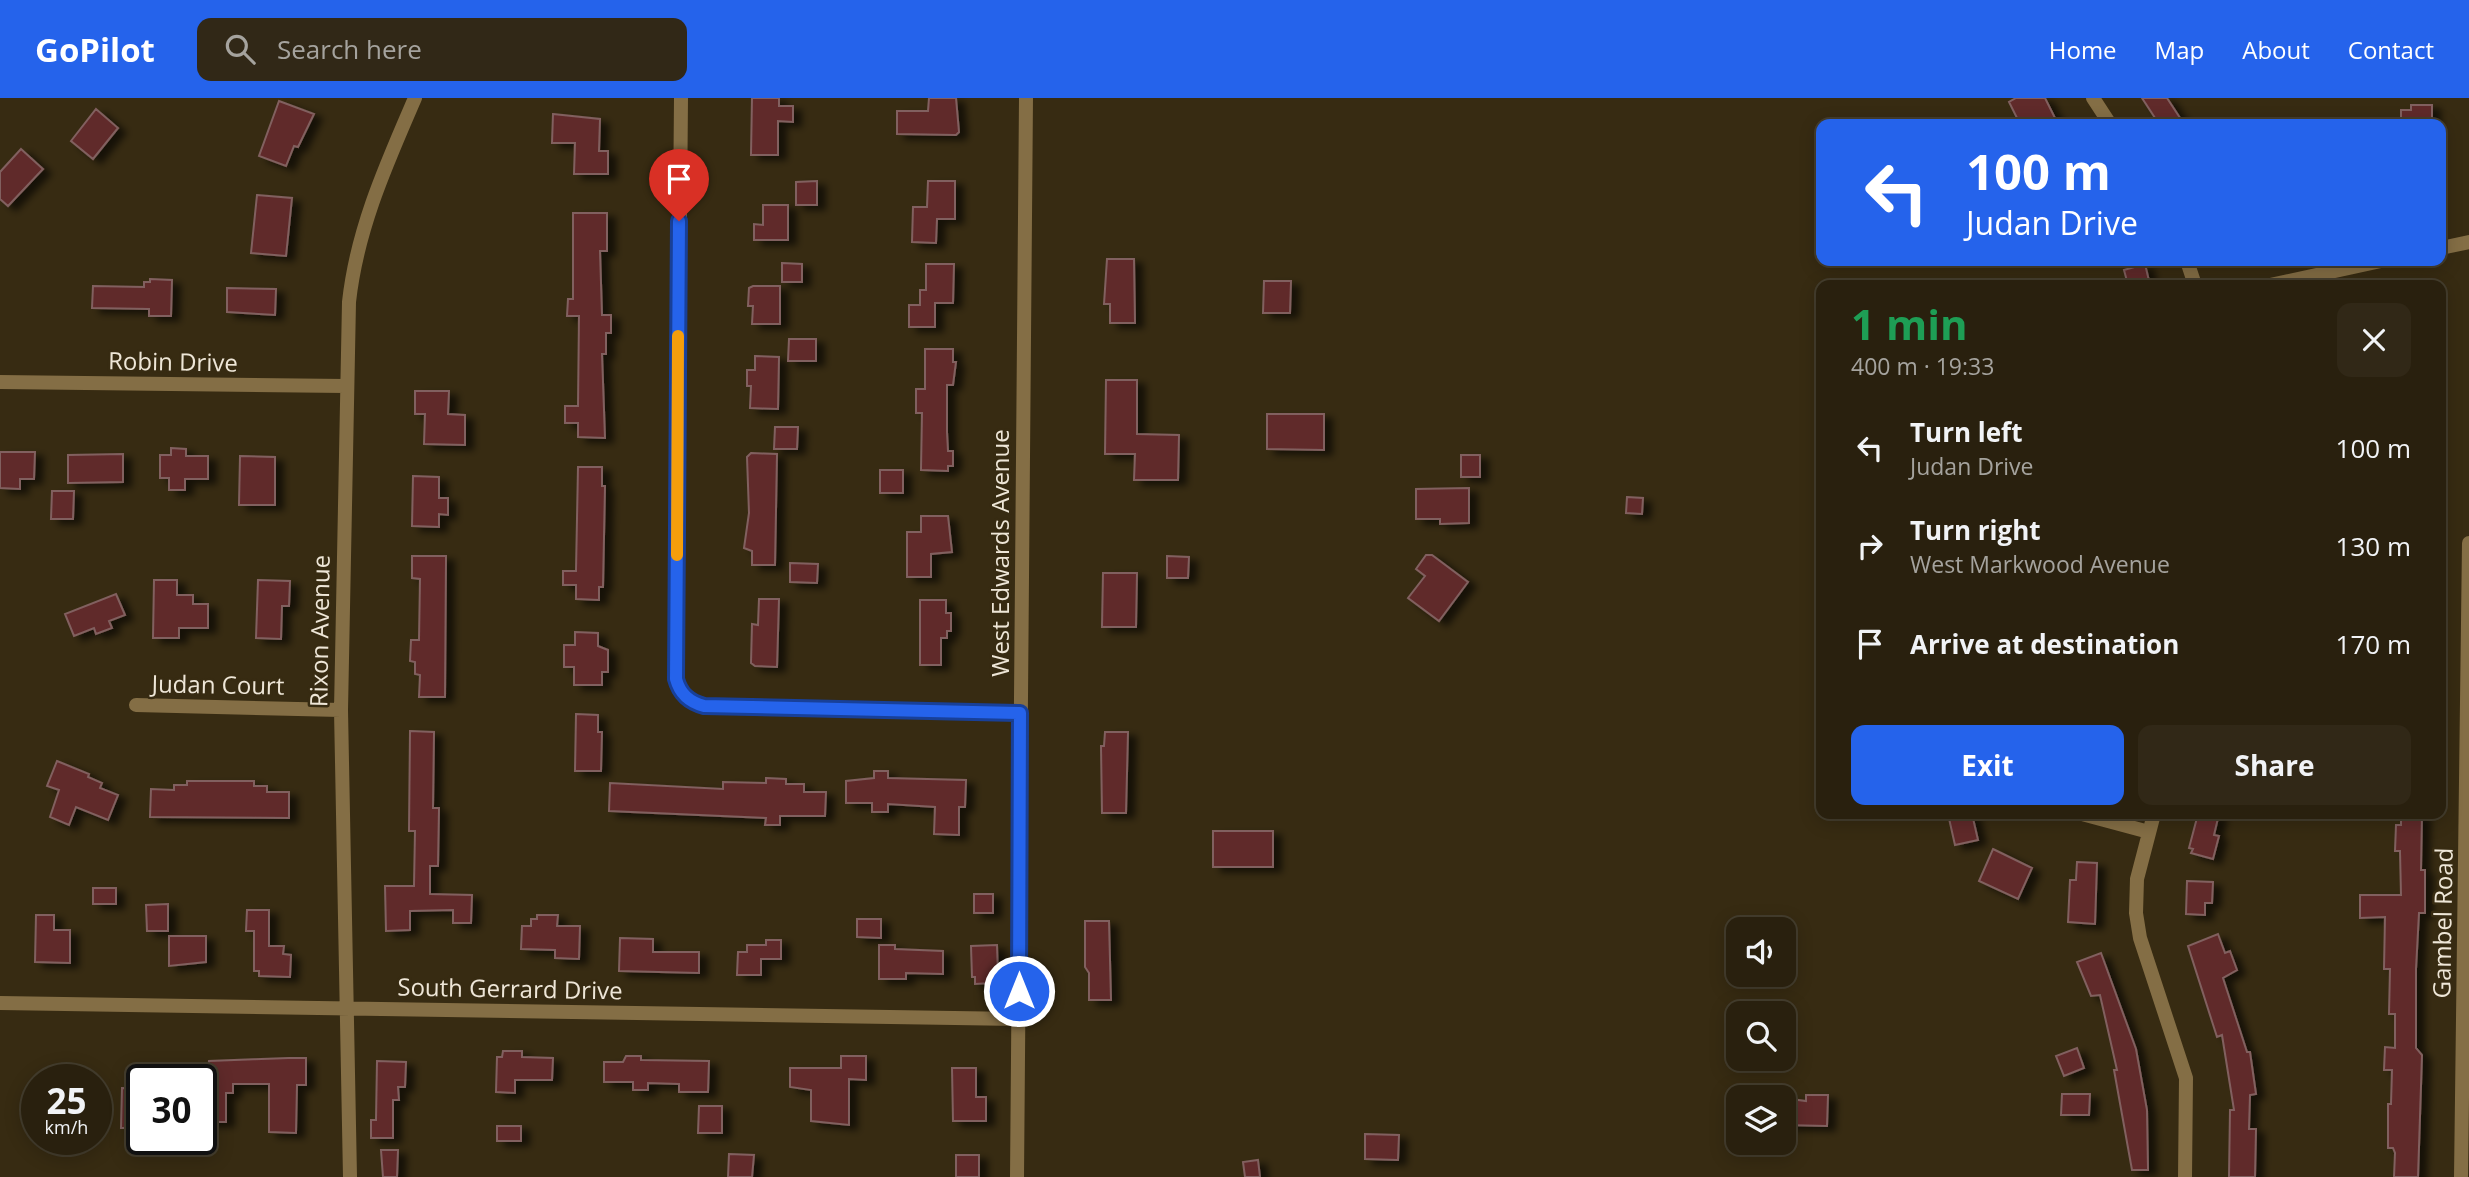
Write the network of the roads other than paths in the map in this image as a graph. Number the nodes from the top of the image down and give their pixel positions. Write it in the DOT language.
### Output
graph roads {
  1 [pos="415,98"];
  2 [pos="681,98"];
  3 [pos="1026,98"];
  4 [pos="2093,98"];
  5 [pos="2106,119"];
  6 [pos="2469,242"];
  7 [pos="2446,247"];
  8 [pos="2358,266"];
  9 [pos="2293,280"];
  10 [pos="0,382"];
  11 [pos="345,386"];
  12 [pos="2469,543"];
  13 [pos="136,705"];
  14 [pos="341,710"];
  15 [pos="1020,713"];
  16 [pos="2101,819"];
  17 [pos="2153,819"];
  18 [pos="2149,832"];
  19 [pos="0,1003"];
  20 [pos="347,1008"];
  21 [pos="1019,1019"];
  22 [pos="349,1177"];
  23 [pos="1017,1177"];
  24 [pos="2185,1177"];
  25 [pos="2462,1177"];
  1 -- 11 [label="street, Rixon Avenue"];
  2 -- 15 [label="street"];
  3 -- 15 [label="street, West Edwards Avenue"];
  4 -- 5 [label="street"];
  6 -- 7 [label="street"];
  8 -- 9 [label="street"];
  10 -- 11 [label="street, Robin Drive"];
  11 -- 14 [label="street, Rixon Avenue"];
  12 -- 25 [label="street, Gambel Road"];
  13 -- 14 [label="street, Judan Court"];
  14 -- 20 [label="street, Rixon Avenue"];
  15 -- 21 [label="street, West Edwards Avenue"];
  16 -- 18 [label="street"];
  17 -- 18 [label="street"];
  18 -- 24 [label="street"];
  19 -- 20 [label="street, South Gerrard Drive"];
  20 -- 21 [label="street, South Gerrard Drive"];
  20 -- 22 [label="street, Rixon Avenue"];
  21 -- 23 [label="street, West Edwards Avenue"];
}
